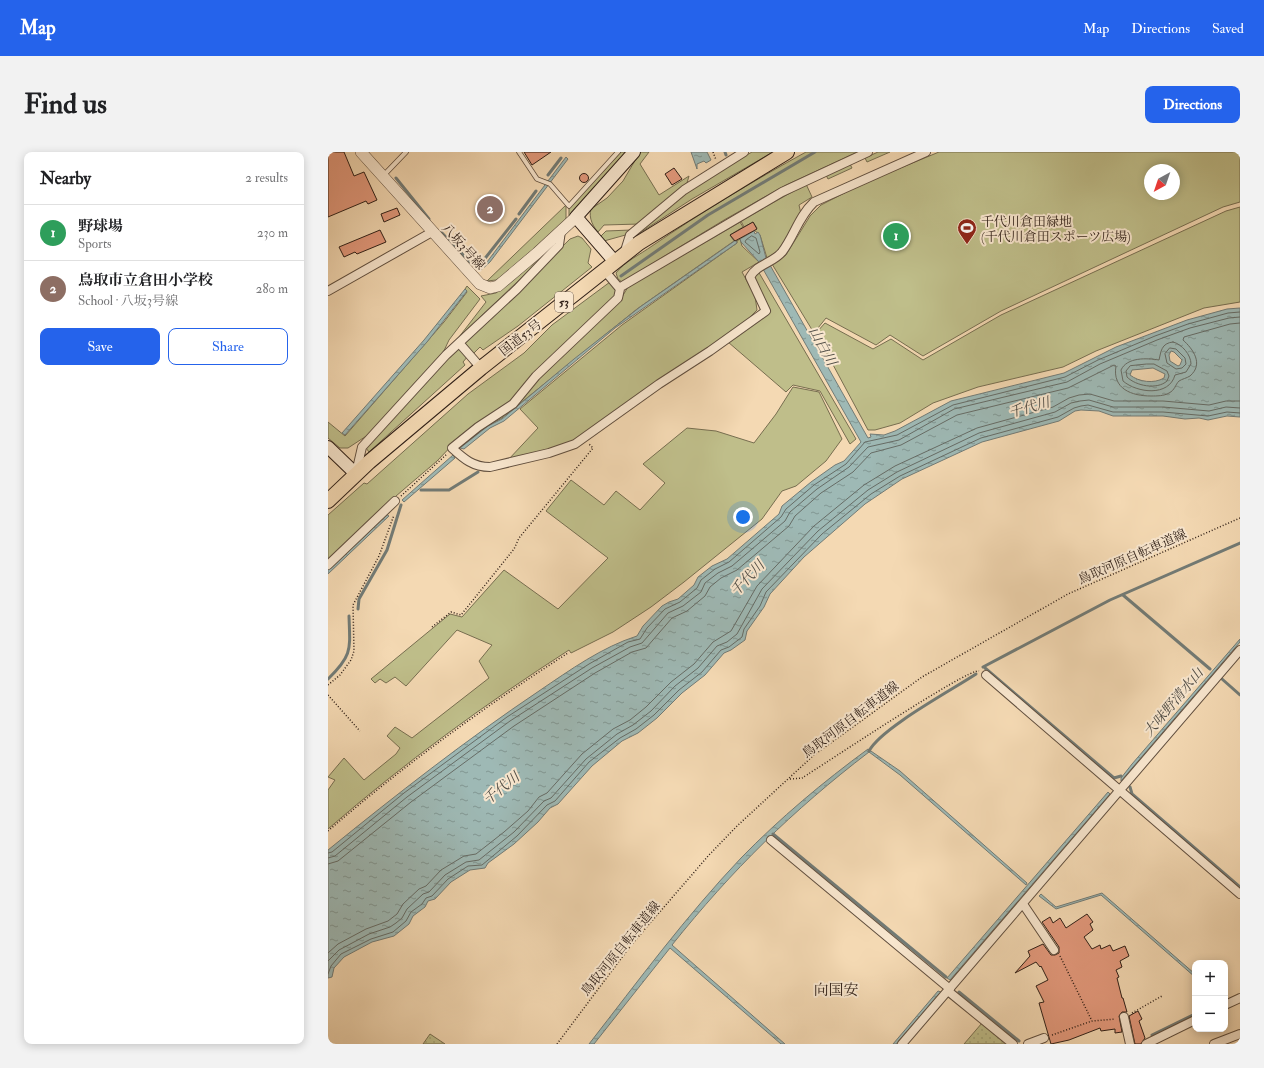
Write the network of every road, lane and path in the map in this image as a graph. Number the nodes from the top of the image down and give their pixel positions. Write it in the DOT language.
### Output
graph roads {
  1 [pos="361,152"];
  2 [pos="406,152"];
  3 [pos="519,152"];
  4 [pos="618,152"];
  5 [pos="634,152"];
  6 [pos="744,152"];
  7 [pos="787,152"];
  8 [pos="868,152"];
  9 [pos="926,152"];
  10 [pos="383,177"];
  11 [pos="576,216"];
  12 [pos="561,231"];
  13 [pos="432,232"];
  14 [pos="614,263"];
  15 [pos="619,288"];
  16 [pos="328,291"];
  17 [pos="460,344"];
  18 [pos="481,368"];
  19 [pos="583,438"];
  20 [pos="328,447"];
  21 [pos="452,448"];
  22 [pos="356,474"];
  23 [pos="328,501"];
  24 [pos="395,501"];
  25 [pos="1240,518"];
  26 [pos="328,565"];
  27 [pos="432,627"];
  28 [pos="1240,650"];
  29 [pos="568,653"];
  30 [pos="986,675"];
  31 [pos="328,684"];
  32 [pos="328,695"];
  33 [pos="360,731"];
  34 [pos="789,778"];
  35 [pos="1120,790"];
  36 [pos="328,831"];
  37 [pos="771,840"];
  38 [pos="1240,894"];
  39 [pos="1023,904"];
  40 [pos="1054,950"];
  41 [pos="949,990"];
  42 [pos="1162,996"];
  43 [pos="1240,998"];
  44 [pos="1228,1004"];
  45 [pos="1124,1017"];
  46 [pos="1092,1021"];
  47 [pos="1192,1021"];
  48 [pos="1240,1034"];
  49 [pos="1044,1038"];
  50 [pos="557,1044"];
  51 [pos="902,1044"];
  52 [pos="1013,1044"];
  53 [pos="1028,1044"];
  54 [pos="1130,1044"];
  55 [pos="1146,1044"];
  56 [pos="1214,1044"];
  1 -- 10 [label="street, 八坂3号線"];
  2 -- 10 [label="lane"];
  3 -- 4 [label="lane"];
  5 -- 11 [label="main road"];
  6 -- 14 [label="street"];
  7 -- 14 [label="highway, 国道53号 / 53"];
  8 -- 15 [label="street"];
  9 -- 19 [label="street"];
  10 -- 13 [label="street, 八坂3号線"];
  11 -- 12 [label="street, 八坂3号線"];
  11 -- 14 [label="main road"];
  12 -- 13 [label="street, 八坂3号線"];
  12 -- 17 [label="street"];
  13 -- 16 [label="street"];
  14 -- 15 [label="street"];
  14 -- 18 [label="highway, 国道53号 / 53"];
  15 -- 21 [label="street"];
  17 -- 18 [label="street"];
  17 -- 22 [label="street"];
  18 -- 22 [label="highway, 国道53号 / 53"];
  19 -- 21 [label="street"];
  19 -- 27 [label="path"];
  20 -- 22 [label="main road"];
  21 -- 24 [label="path"];
  22 -- 23 [label="highway, 国道53号 / 53"];
  24 -- 26 [label="street"];
  24 -- 31 [label="path"];
  25 -- 34 [label="path, 鳥取河原自転車道線"];
  28 -- 35 [label="street"];
  29 -- 36 [label="path"];
  30 -- 34 [label="path"];
  30 -- 35 [label="street"];
  32 -- 33 [label="path"];
  34 -- 50 [label="path, 鳥取河原自転車道線"];
  35 -- 38 [label="street"];
  35 -- 39 [label="street"];
  37 -- 41 [label="street"];
  39 -- 40 [label="street"];
  39 -- 41 [label="street"];
  40 -- 46 [label="path"];
  41 -- 51 [label="street"];
  41 -- 52 [label="street"];
  42 -- 45 [label="path"];
  43 -- 44 [label="street"];
  45 -- 46 [label="path"];
  45 -- 54 [label="street"];
  46 -- 49 [label="path"];
  47 -- 55 [label="street"];
  48 -- 56 [label="street"];
  49 -- 53 [label="street"];
}
